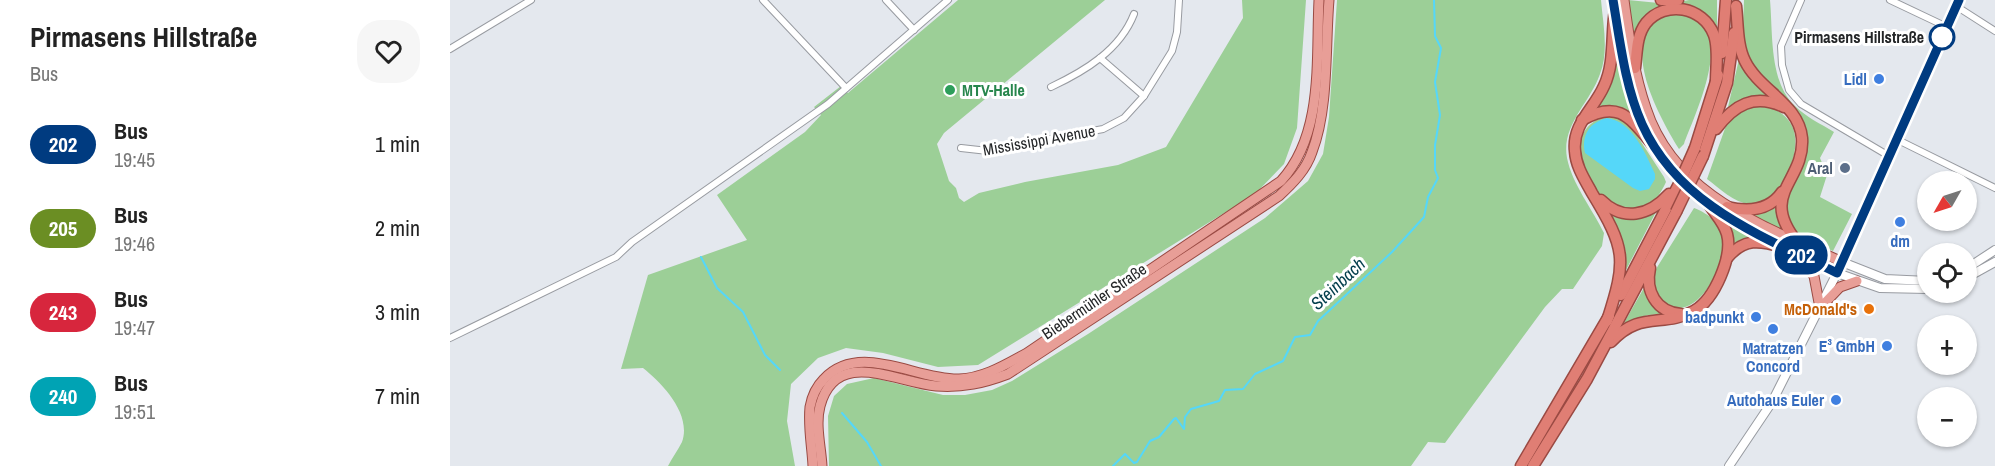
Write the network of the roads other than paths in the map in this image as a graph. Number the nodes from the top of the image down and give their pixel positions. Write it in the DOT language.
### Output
graph roads {
  1 [pos="531,0"];
  2 [pos="763,0"];
  3 [pos="886,0"];
  4 [pos="948,0"];
  5 [pos="1179,0"];
  6 [pos="1319,0"];
  7 [pos="1329,0"];
  8 [pos="1624,0"];
  9 [pos="1661,0"];
  10 [pos="1678,0"];
  11 [pos="1726,0"];
  12 [pos="1801,0"];
  13 [pos="1890,0"];
  14 [pos="1736,3"];
  15 [pos="1957,3"];
  16 [pos="1614,5"];
  17 [pos="1134,14"];
  18 [pos="1947,27"];
  19 [pos="914,30"];
  20 [pos="1995,31"];
  21 [pos="450,49"];
  22 [pos="1100,58"];
  23 [pos="1635,68"];
  24 [pos="1716,81"];
  25 [pos="1051,87"];
  26 [pos="846,88"];
  27 [pos="1144,96"];
  28 [pos="1792,112"];
  29 [pos="1582,120"];
  30 [pos="1711,135"];
  31 [pos="1896,139"];
  32 [pos="1653,146"];
  33 [pos="961,148"];
  34 [pos="1699,152"];
  35 [pos="1889,156"];
  36 [pos="1787,184"];
  37 [pos="1995,188"];
  38 [pos="1590,189"];
  39 [pos="1669,206"];
  40 [pos="1710,206"];
  41 [pos="1727,207"];
  42 [pos="1783,247"];
  43 [pos="1796,247"];
  44 [pos="1995,250"];
  45 [pos="1654,253"];
  46 [pos="1726,258"];
  47 [pos="1842,262"];
  48 [pos="1992,263"];
  49 [pos="1977,266"];
  50 [pos="1977,272"];
  51 [pos="1837,273"];
  52 [pos="1857,281"];
  53 [pos="1917,281"];
  54 [pos="1917,289"];
  55 [pos="1820,308"];
  56 [pos="1685,314"];
  57 [pos="1607,321"];
  58 [pos="450,338"];
  59 [pos="1600,354"];
  60 [pos="813,466"];
  61 [pos="822,466"];
  62 [pos="1521,466"];
  63 [pos="1533,466"];
  64 [pos="1730,466"];
  1 -- 21 [label="street"];
  2 -- 26 [label="street"];
  3 -- 19 [label="street"];
  4 -- 19 [label="street"];
  5 -- 27 [label="street, Mississippi Avenue"];
  6 -- 60 [label="main road"];
  7 -- 61 [label="main road, Biebermühler Straße"];
  8 -- 23 [label="main road"];
  9 -- 10 [label="highway"];
  11 -- 24 [label="highway"];
  12 -- 35 [label="street"];
  13 -- 18 [label="street"];
  14 -- 28 [label="highway"];
  14 -- 30 [label="highway"];
  15 -- 18 [label="street"];
  15 -- 20 [label="street"];
  16 -- 29 [label="highway"];
  16 -- 32 [label="main road"];
  17 -- 22 [label="street"];
  18 -- 31 [label="street"];
  19 -- 26 [label="street"];
  22 -- 25 [label="street"];
  22 -- 27 [label="street"];
  23 -- 24 [label="highway"];
  23 -- 41 [label="main road"];
  24 -- 34 [label="highway"];
  26 -- 58 [label="street"];
  27 -- 33 [label="street, Mississippi Avenue"];
  28 -- 30 [label="highway"];
  28 -- 36 [label="highway"];
  29 -- 32 [label="highway"];
  29 -- 38 [label="highway"];
  30 -- 34 [label="highway"];
  31 -- 35 [label="street"];
  31 -- 37 [label="street"];
  32 -- 40 [label="main road"];
  34 -- 39 [label="highway, bridge"];
  34 -- 39 [label="highway, bridge"];
  35 -- 47 [label="street"];
  36 -- 41 [label="highway"];
  36 -- 43 [label="highway"];
  38 -- 39 [label="highway"];
  38 -- 57 [label="highway"];
  39 -- 45 [label="highway"];
  39 -- 57 [label="highway"];
  40 -- 42 [label="main road"];
  40 -- 46 [label="highway"];
  41 -- 43 [label="main road"];
  42 -- 43 [label="main road"];
  42 -- 46 [label="highway"];
  43 -- 47 [label="main road"];
  43 -- 51 [label="main road"];
  43 -- 55 [label="main road"];
  44 -- 48 [label="street"];
  45 -- 56 [label="highway"];
  45 -- 59 [label="highway"];
  46 -- 56 [label="highway"];
  47 -- 51 [label="street"];
  47 -- 53 [label="street"];
  48 -- 49 [label="street"];
  48 -- 50 [label="street"];
  51 -- 52 [label="street"];
  51 -- 55 [label="street"];
  52 -- 54 [label="street"];
  52 -- 55 [label="main road"];
  55 -- 64 [label="street"];
  56 -- 59 [label="highway"];
  57 -- 62 [label="highway"];
  59 -- 63 [label="highway"];
}
